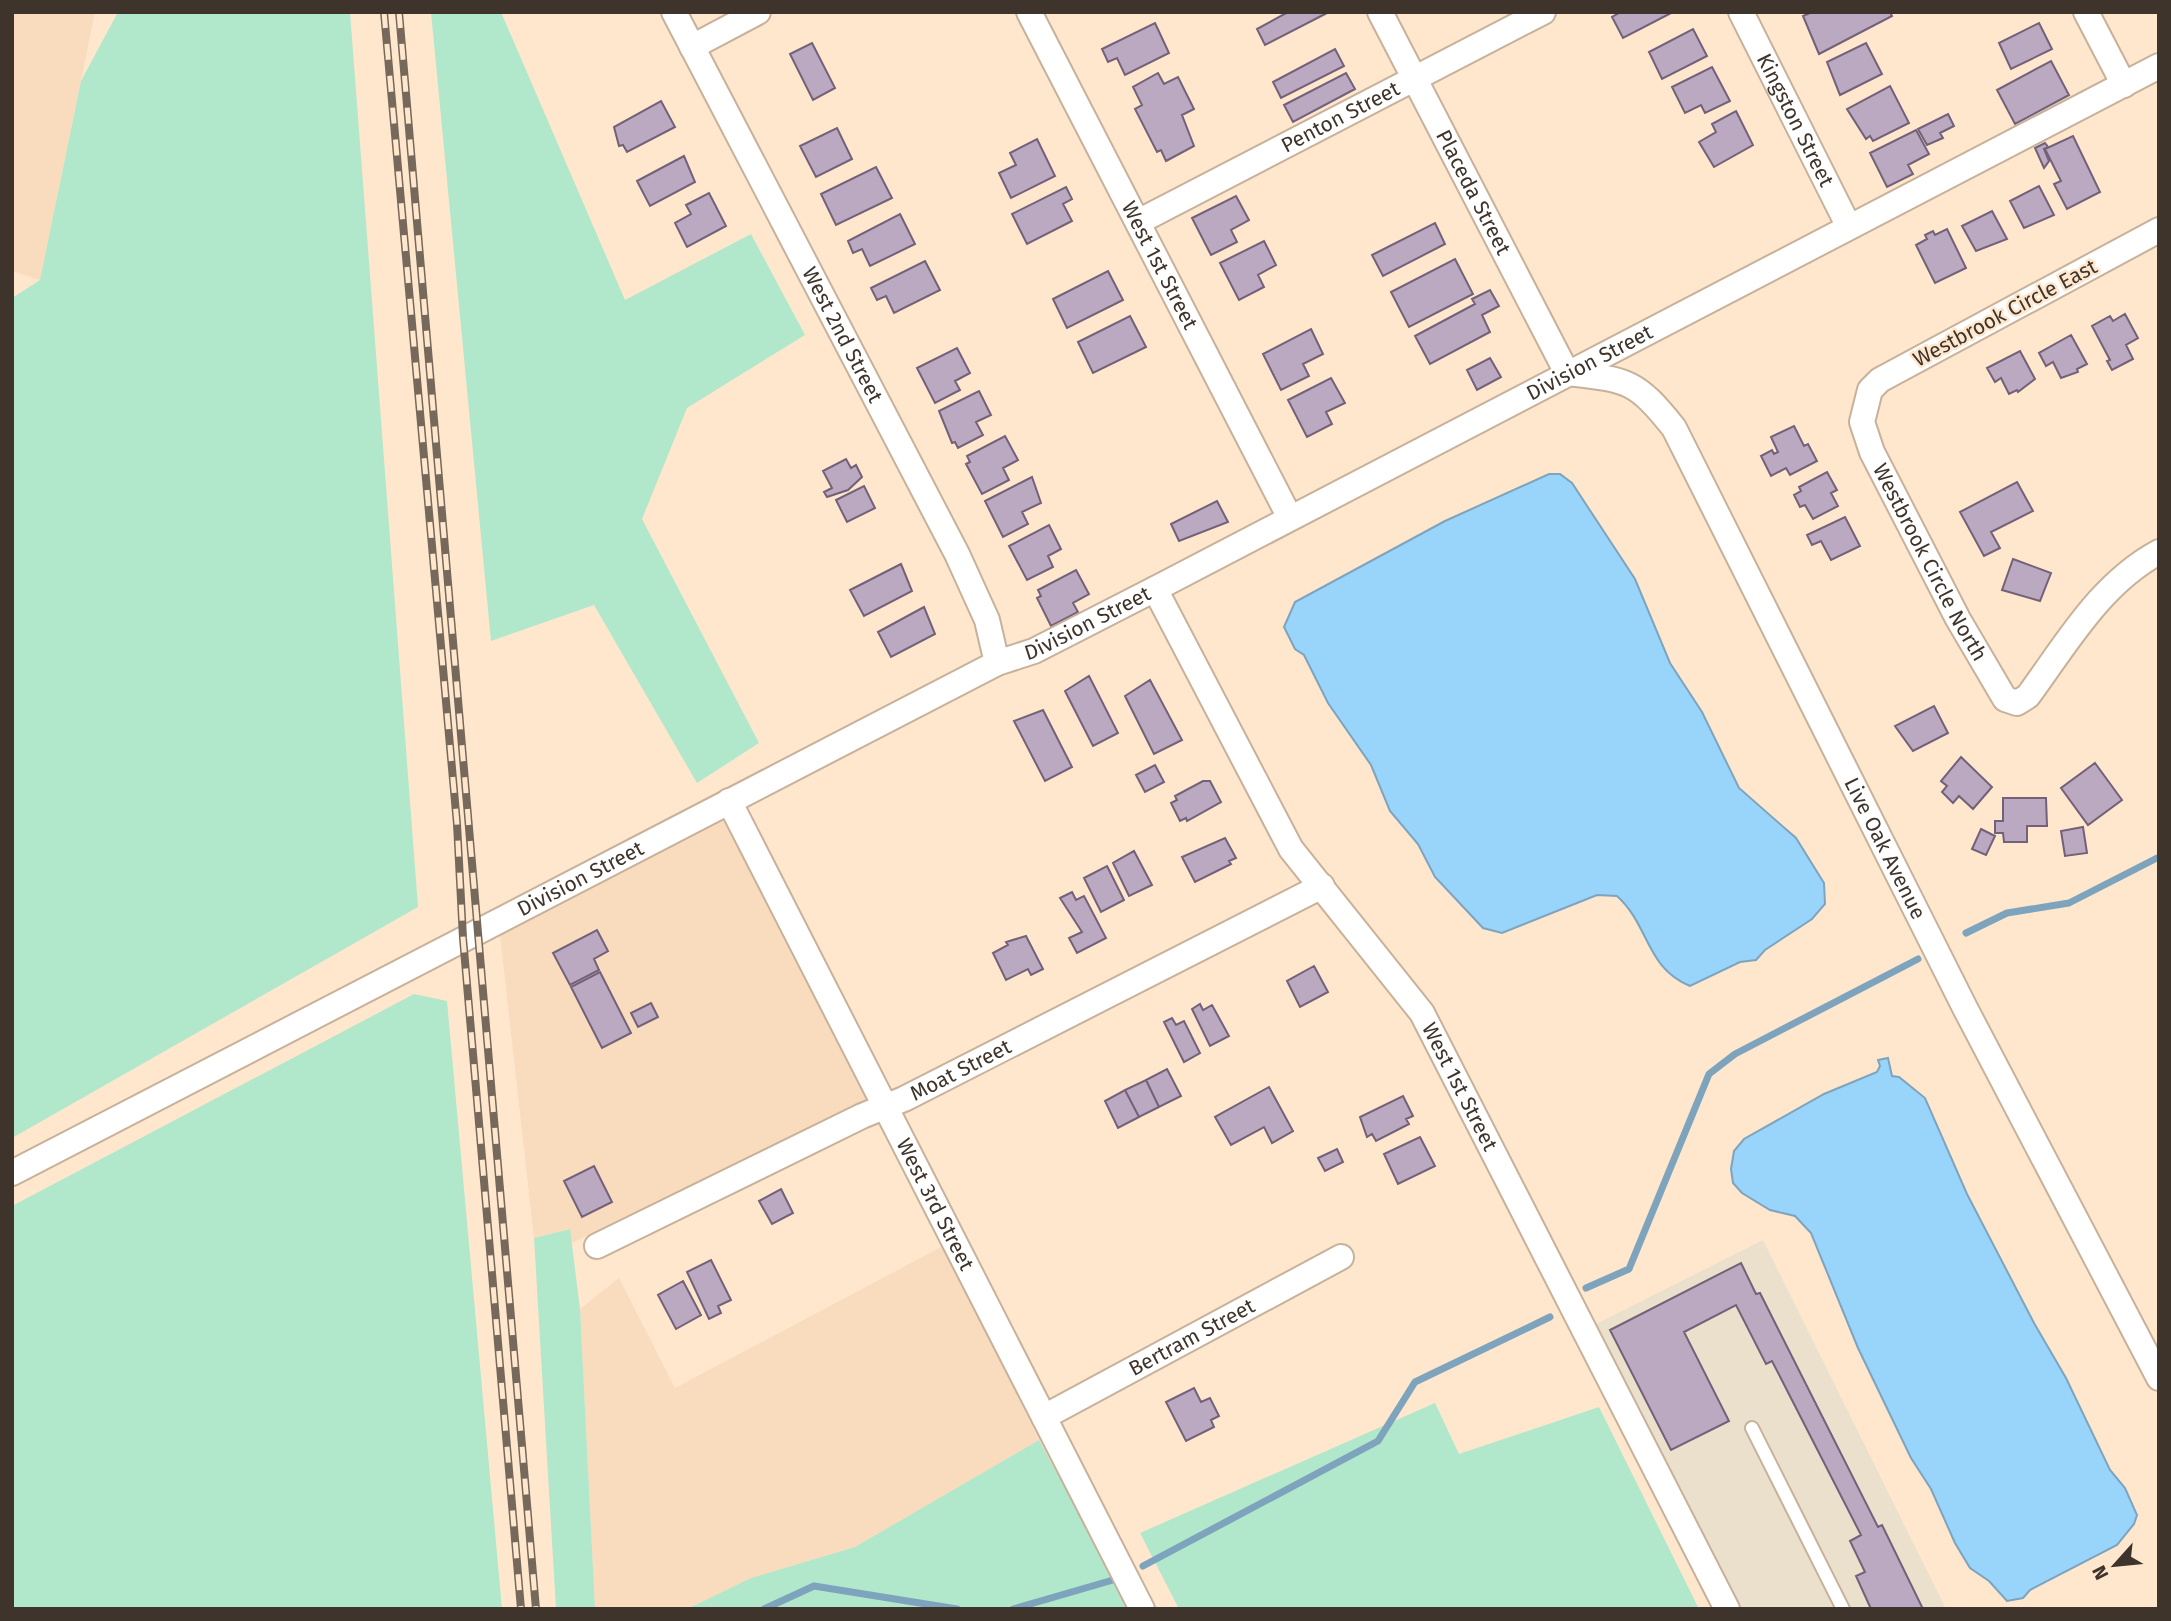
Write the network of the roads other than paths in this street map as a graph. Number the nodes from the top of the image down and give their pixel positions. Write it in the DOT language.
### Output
graph roads {
  1 [pos="674,12"];
  2 [pos="758,12"];
  3 [pos="1029,12"];
  4 [pos="1380,12"];
  5 [pos="1544,12"];
  6 [pos="1741,12"];
  7 [pos="2086,12"];
  8 [pos="692,47"];
  9 [pos="2159,66"];
  10 [pos="1414,78"];
  11 [pos="2124,85"];
  12 [pos="1138,222"];
  13 [pos="1849,228"];
  14 [pos="2159,230"];
  15 [pos="1567,373"];
  16 [pos="1866,407"];
  17 [pos="1290,517"];
  18 [pos="2159,552"];
  19 [pos="1155,589"];
  20 [pos="997,663"];
  21 [pos="729,802"];
  22 [pos="1322,886"];
  23 [pos="885,1107"];
  24 [pos="12,1174"];
  25 [pos="597,1246"];
  26 [pos="1341,1257"];
  27 [pos="2159,1378"];
  28 [pos="1044,1417"];
  29 [pos="1752,1428"];
  30 [pos="1142,1609"];
  31 [pos="1727,1609"];
  32 [pos="1843,1609"];
  1 -- 8 [label="street, West 2nd Street"];
  2 -- 8 [label="street"];
  3 -- 12 [label="street, West 1st Street"];
  4 -- 10 [label="street, Placeda Street"];
  5 -- 10 [label="street, Penton Street"];
  6 -- 13 [label="street, Kingston Street"];
  7 -- 11 [label="street"];
  8 -- 20 [label="street, West 2nd Street"];
  9 -- 11 [label="street, Division Street"];
  10 -- 12 [label="street, Penton Street"];
  10 -- 15 [label="street, Placeda Street"];
  11 -- 13 [label="street, Division Street"];
  12 -- 17 [label="street, West 1st Street"];
  13 -- 15 [label="street, Division Street"];
  14 -- 16 [label="street, Westbrook Circle East"];
  15 -- 17 [label="street, Division Street"];
  15 -- 27 [label="street, Live Oak Avenue"];
  16 -- 18 [label="street, Westbrook Circle North"];
  17 -- 19 [label="street, Division Street"];
  19 -- 20 [label="street, Division Street"];
  19 -- 22 [label="street, West 1st Street"];
  20 -- 21 [label="street, Division Street"];
  21 -- 23 [label="street, West 3rd Street"];
  21 -- 24 [label="street, Division Street"];
  22 -- 23 [label="street, Moat Street"];
  22 -- 31 [label="street, West 1st Street"];
  23 -- 25 [label="street, Moat Street"];
  23 -- 28 [label="street, West 3rd Street"];
  26 -- 28 [label="street, Bertram Street"];
  28 -- 30 [label="street, West 3rd Street"];
  29 -- 32 [label="lane"];
}
